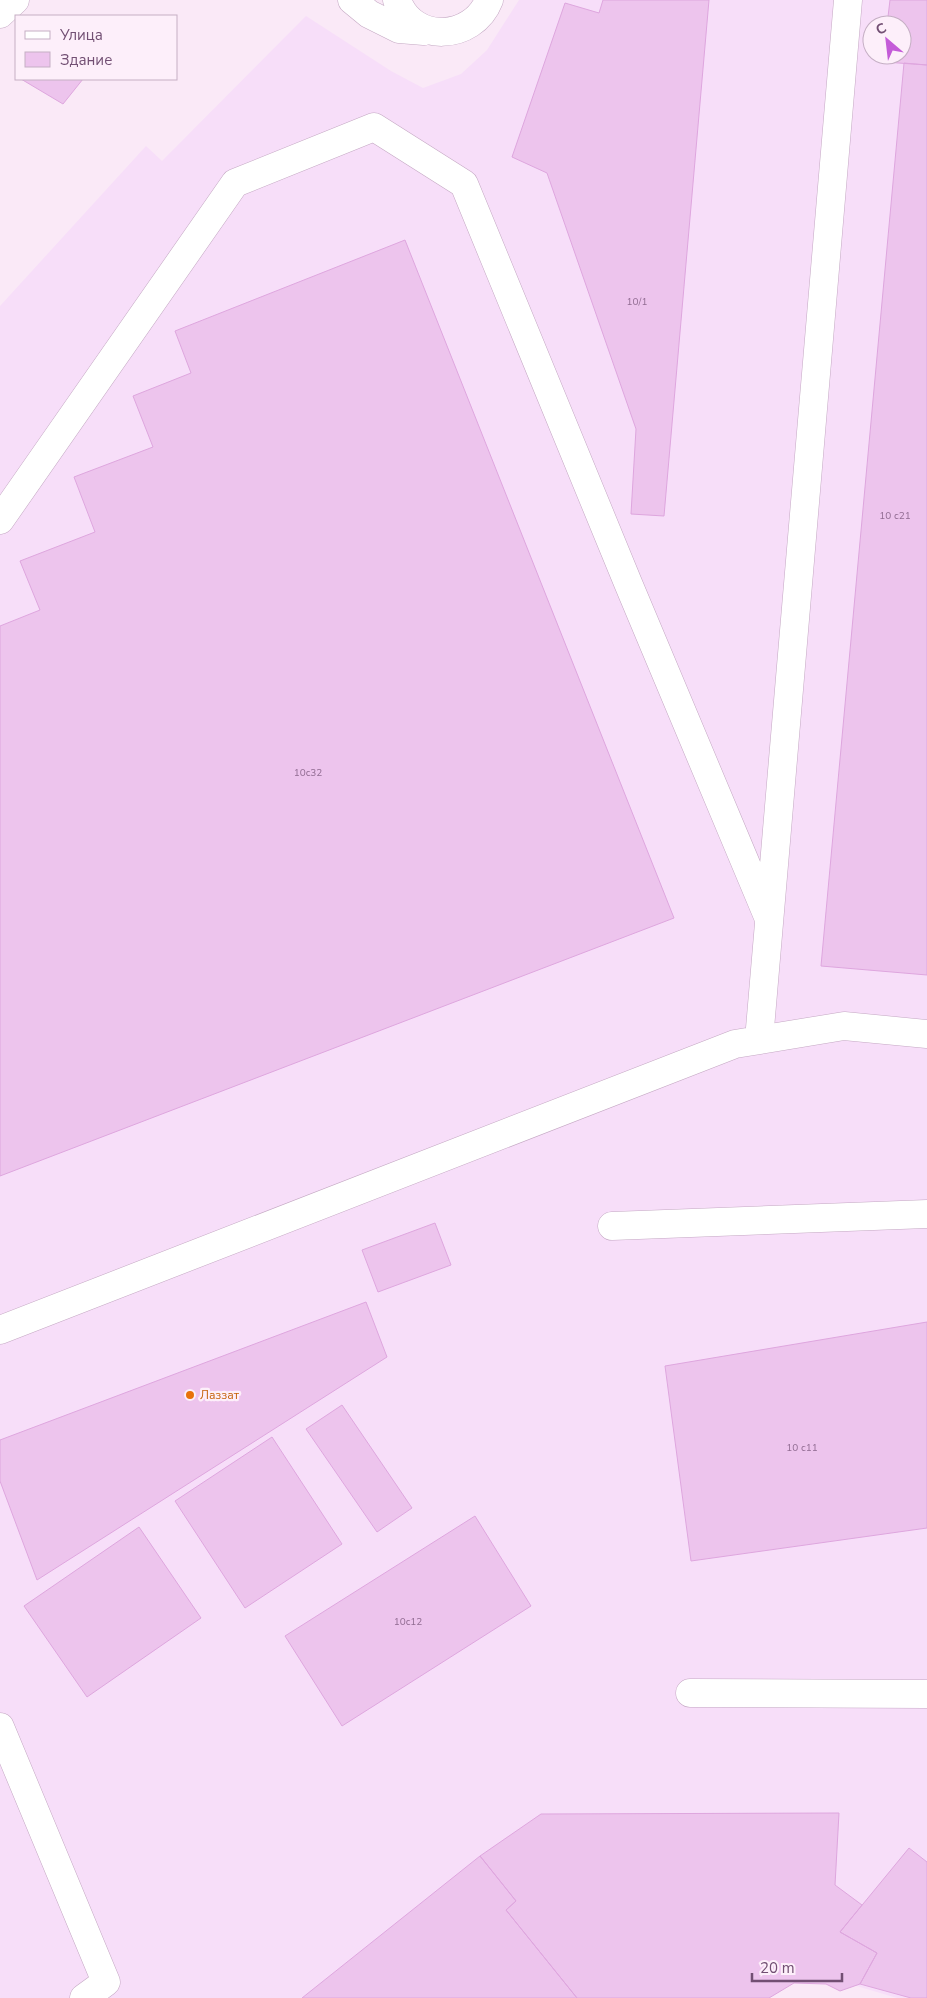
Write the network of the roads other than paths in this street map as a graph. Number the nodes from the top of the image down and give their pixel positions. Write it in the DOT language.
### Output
graph roads {
  1 [pos="15,0"];
  2 [pos="352,0"];
  3 [pos="397,0"];
  4 [pos="489,0"];
  5 [pos="848,0"];
  6 [pos="0,14"];
  7 [pos="434,32"];
  8 [pos="0,520"];
  9 [pos="770,919"];
  10 [pos="927,1034"];
  11 [pos="759,1040"];
  12 [pos="927,1214"];
  13 [pos="612,1226"];
  14 [pos="0,1330"];
  15 [pos="690,1693"];
  16 [pos="927,1694"];
  17 [pos="0,1727"];
  18 [pos="84,1998"];
  1 -- 6 [label="street"];
  2 -- 7 [label="street"];
  3 -- 7 [label="street"];
  4 -- 7 [label="street"];
  5 -- 9 [label="street"];
  8 -- 9 [label="street"];
  9 -- 11 [label="street"];
  10 -- 11 [label="street"];
  11 -- 14 [label="street"];
  12 -- 13 [label="street"];
  15 -- 16 [label="street"];
  17 -- 18 [label="street"];
}
